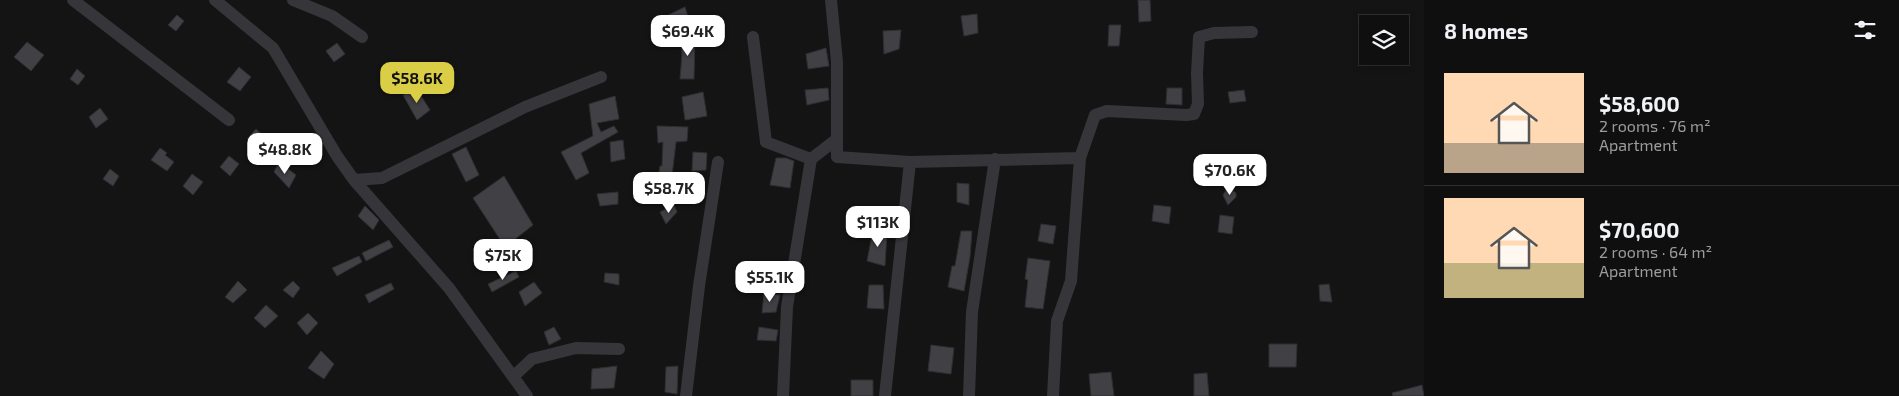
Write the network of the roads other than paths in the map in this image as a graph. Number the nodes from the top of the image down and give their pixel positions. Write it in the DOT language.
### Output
graph roads {
  1 [pos="73,0"];
  2 [pos="215,0"];
  3 [pos="293,0"];
  4 [pos="831,0"];
  5 [pos="1252,32"];
  6 [pos="362,37"];
  7 [pos="753,37"];
  8 [pos="601,77"];
  9 [pos="229,120"];
  10 [pos="837,139"];
  11 [pos="1080,158"];
  12 [pos="811,159"];
  13 [pos="995,159"];
  14 [pos="718,162"];
  15 [pos="910,162"];
  16 [pos="354,180"];
  17 [pos="386,203"];
  18 [pos="619,349"];
  19 [pos="514,376"];
  20 [pos="527,396"];
  21 [pos="686,396"];
  22 [pos="784,396"];
  23 [pos="885,396"];
  24 [pos="969,396"];
  25 [pos="1053,396"];
  1 -- 9 [label="street"];
  2 -- 16 [label="street"];
  3 -- 6 [label="street"];
  4 -- 10 [label="street"];
  5 -- 11 [label="street"];
  7 -- 12 [label="street"];
  8 -- 16 [label="street"];
  10 -- 12 [label="street"];
  10 -- 15 [label="street"];
  11 -- 13 [label="street"];
  11 -- 25 [label="street"];
  12 -- 22 [label="street"];
  13 -- 15 [label="street"];
  13 -- 24 [label="street"];
  14 -- 21 [label="street"];
  15 -- 23 [label="street"];
  16 -- 17 [label="street"];
  16 -- 19 [label="street"];
  18 -- 19 [label="street"];
  19 -- 20 [label="street"];
}
